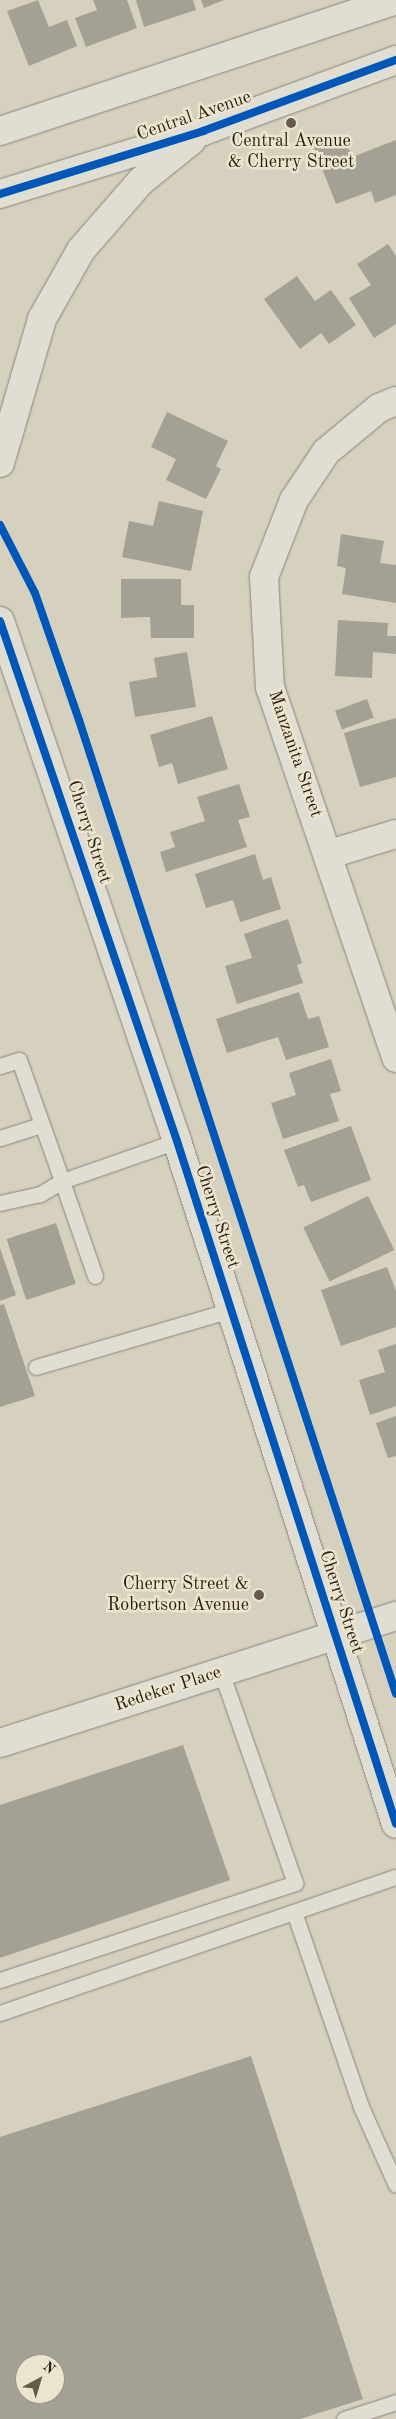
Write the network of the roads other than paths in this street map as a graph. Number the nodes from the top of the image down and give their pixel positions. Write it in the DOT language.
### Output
graph roads {
  1 [pos="396,0"];
  2 [pos="396,60"];
  3 [pos="0,131"];
  4 [pos="203,131"];
  5 [pos="0,194"];
  6 [pos="396,401"];
  7 [pos="0,463"];
  8 [pos="0,621"];
  9 [pos="396,834"];
  10 [pos="330,854"];
  11 [pos="396,1058"];
  12 [pos="0,1066"];
  13 [pos="41,1124"];
  14 [pos="0,1138"];
  15 [pos="177,1141"];
  16 [pos="62,1181"];
  17 [pos="0,1203"];
  18 [pos="94,1276"];
  19 [pos="231,1310"];
  20 [pos="36,1367"];
  21 [pos="396,1616"];
  22 [pos="336,1635"];
  23 [pos="221,1672"];
  24 [pos="0,1743"];
  25 [pos="396,1824"];
  26 [pos="396,1877"];
  27 [pos="294,1912"];
  28 [pos="0,1980"];
  29 [pos="0,2013"];
  30 [pos="396,2184"];
  31 [pos="396,2402"];
  32 [pos="344,2419"];
  1 -- 3 [label="street"];
  2 -- 4 [label="street, Central Avenue"];
  4 -- 5 [label="street, Central Avenue"];
  4 -- 7 [label="street"];
  6 -- 10 [label="street, Manzanita Street"];
  8 -- 15 [label="street, Cherry Street"];
  9 -- 10 [label="street"];
  10 -- 11 [label="street, Manzanita Street"];
  12 -- 13 [label="lane"];
  13 -- 14 [label="lane"];
  13 -- 16 [label="lane"];
  15 -- 16 [label="lane"];
  15 -- 19 [label="street, Cherry Street"];
  16 -- 17 [label="lane"];
  16 -- 18 [label="lane"];
  19 -- 20 [label="lane"];
  19 -- 22 [label="street, Cherry Street"];
  21 -- 22 [label="street, Redeker Place"];
  22 -- 23 [label="street, Redeker Place"];
  22 -- 25 [label="street, Cherry Street"];
  23 -- 24 [label="street, Redeker Place"];
  23 -- 28 [label="lane"];
  26 -- 27 [label="lane"];
  27 -- 29 [label="lane"];
  27 -- 30 [label="lane"];
  31 -- 32 [label="lane"];
}
